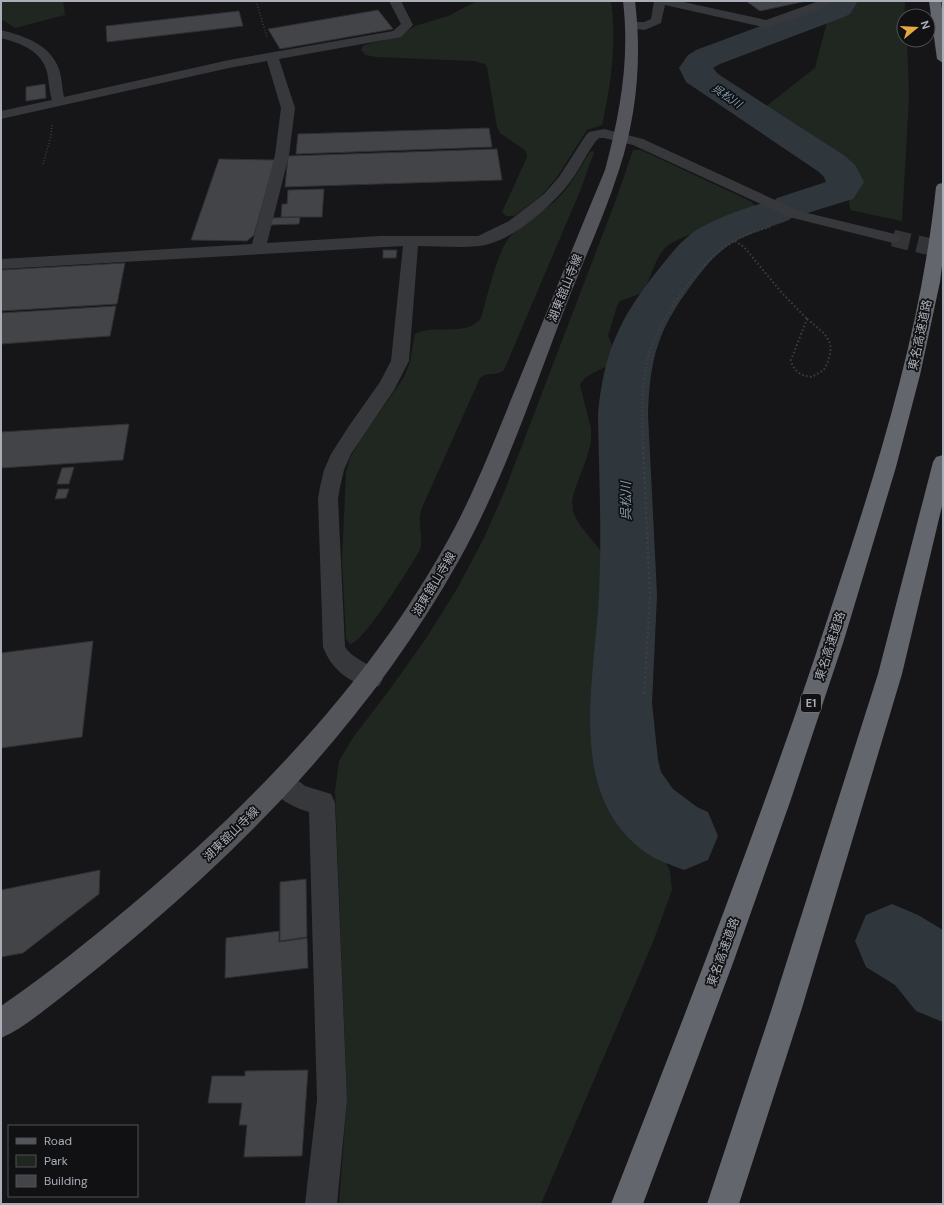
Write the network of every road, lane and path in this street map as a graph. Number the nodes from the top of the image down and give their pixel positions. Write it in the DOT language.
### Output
graph roads {
  1 [pos="256,1"];
  2 [pos="395,1"];
  3 [pos="629,1"];
  4 [pos="662,1"];
  5 [pos="826,1"];
  6 [pos="935,1"];
  7 [pos="632,25"];
  8 [pos="1,34"];
  9 [pos="272,56"];
  10 [pos="943,59"];
  11 [pos="54,103"];
  12 [pos="1,115"];
  13 [pos="621,136"];
  14 [pos="43,164"];
  15 [pos="943,187"];
  16 [pos="798,215"];
  17 [pos="892,238"];
  18 [pos="411,240"];
  19 [pos="734,241"];
  20 [pos="259,248"];
  21 [pos="1,264"];
  22 [pos="807,318"];
  23 [pos="943,462"];
  24 [pos="371,679"];
  25 [pos="644,694"];
  26 [pos="282,783"];
  27 [pos="1,1023"];
  28 [pos="321,1204"];
  29 [pos="627,1204"];
  30 [pos="723,1204"];
  1 -- 9 [label="path"];
  2 -- 9 [label="street"];
  3 -- 7 [label="main road, 湖東舘山寺線"];
  4 -- 5 [label="street"];
  4 -- 7 [label="street"];
  6 -- 10 [label="highway"];
  7 -- 13 [label="main road, 湖東舘山寺線"];
  8 -- 11 [label="street"];
  9 -- 11 [label="street"];
  9 -- 20 [label="street"];
  11 -- 12 [label="street"];
  11 -- 14 [label="path"];
  13 -- 16 [label="street"];
  13 -- 18 [label="street"];
  13 -- 24 [label="main road, 湖東舘山寺線"];
  15 -- 29 [label="highway, 東名高速道路 / E1"];
  16 -- 17 [label="street"];
  16 -- 19 [label="path"];
  18 -- 20 [label="street"];
  18 -- 24 [label="street"];
  19 -- 22 [label="path"];
  19 -- 25 [label="path"];
  20 -- 21 [label="street"];
  22 -- 22 [label="path"];
  23 -- 30 [label="highway"];
  24 -- 26 [label="main road, 湖東舘山寺線"];
  26 -- 27 [label="main road, 湖東舘山寺線"];
  26 -- 28 [label="street"];
}
